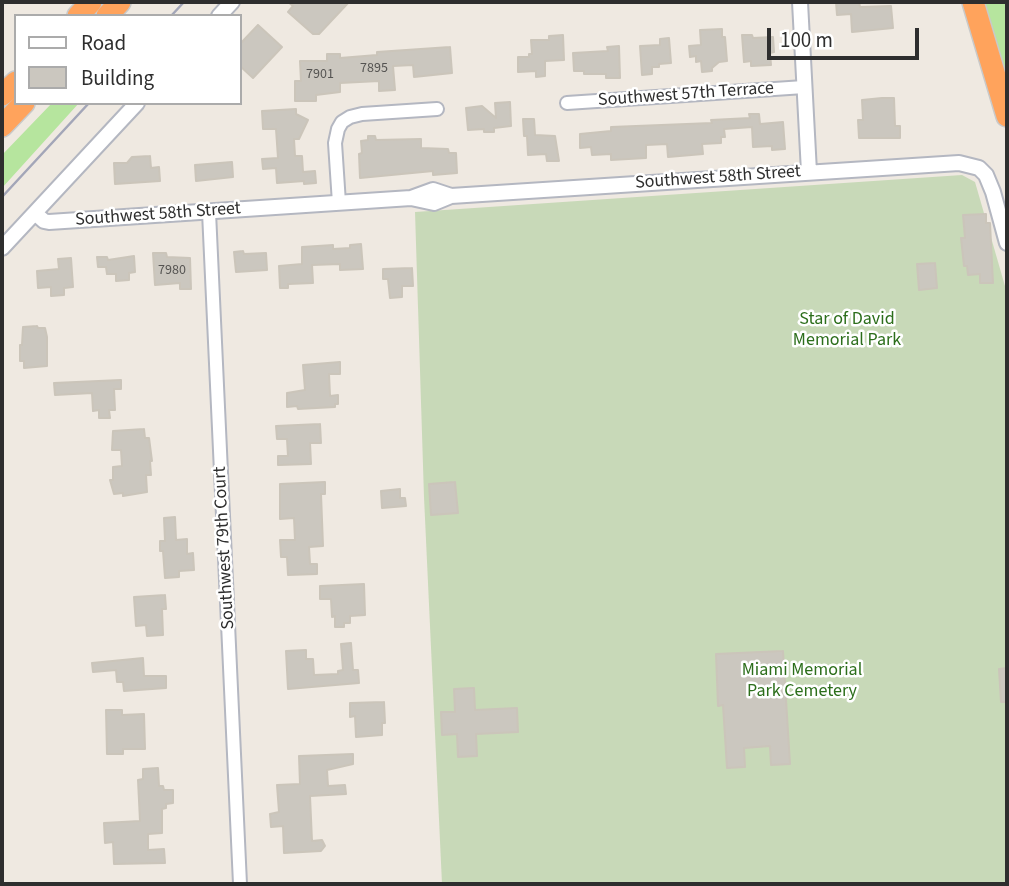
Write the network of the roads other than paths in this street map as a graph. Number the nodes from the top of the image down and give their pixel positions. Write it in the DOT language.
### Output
graph roads {
  1 [pos="800,2"];
  2 [pos="973,2"];
  3 [pos="804,87"];
  4 [pos="567,103"];
  5 [pos="22,105"];
  6 [pos="135,105"];
  7 [pos="437,109"];
  8 [pos="1007,116"];
  9 [pos="2,126"];
  10 [pos="809,172"];
  11 [pos="339,203"];
  12 [pos="35,212"];
  13 [pos="209,212"];
  14 [pos="1007,243"];
  15 [pos="2,248"];
  16 [pos="240,884"];
  1 -- 3 [label="street"];
  2 -- 8 [label="highway"];
  3 -- 4 [label="street, Southwest 57th Terrace"];
  3 -- 10 [label="street"];
  5 -- 9 [label="highway"];
  6 -- 12 [label="street"];
  7 -- 11 [label="street"];
  10 -- 11 [label="street, Southwest 58th Street"];
  10 -- 14 [label="street, Southwest 58th Street"];
  11 -- 13 [label="street, Southwest 58th Street"];
  12 -- 13 [label="street, Southwest 58th Street"];
  12 -- 15 [label="street"];
  13 -- 16 [label="street, Southwest 79th Court"];
}
